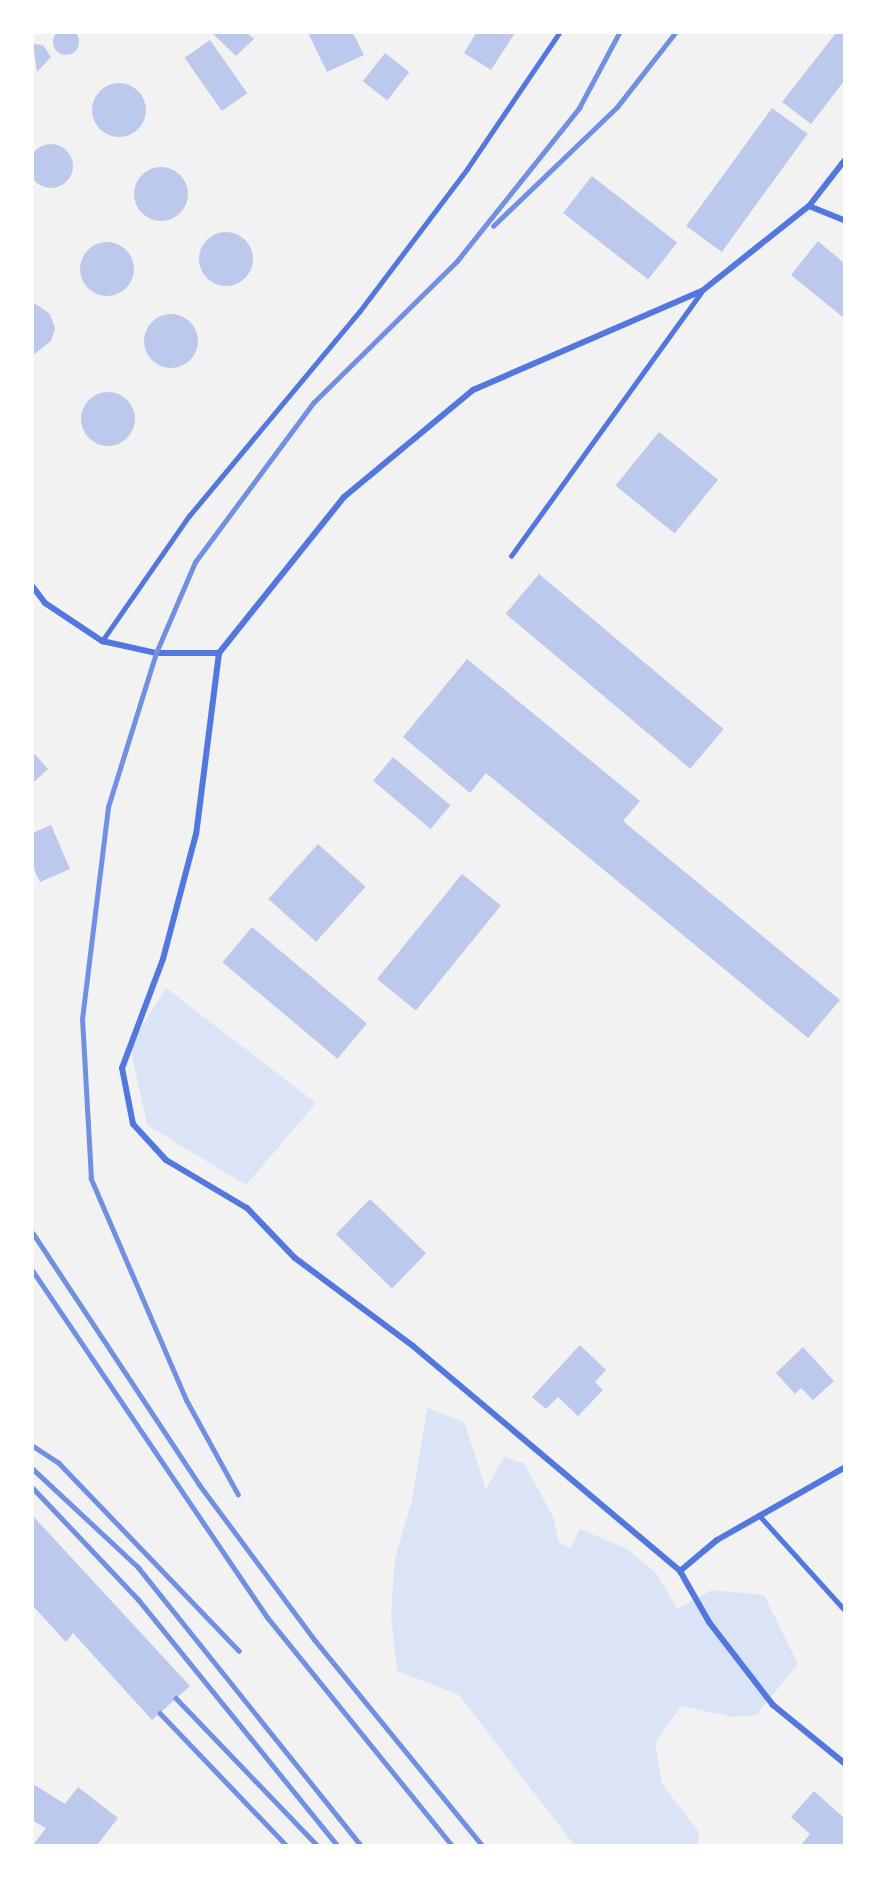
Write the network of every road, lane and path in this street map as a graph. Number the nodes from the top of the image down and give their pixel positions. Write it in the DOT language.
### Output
graph roads {
  1 [pos="559,33"];
  2 [pos="844,161"];
  3 [pos="809,206"];
  4 [pos="844,220"];
  5 [pos="702,291"];
  6 [pos="511,556"];
  7 [pos="33,587"];
  8 [pos="102,641"];
  9 [pos="219,653"];
  10 [pos="844,1468"];
  11 [pos="759,1515"];
  12 [pos="680,1571"];
  13 [pos="844,1609"];
  14 [pos="844,1763"];
  1 -- 8 [label="lane"];
  2 -- 3 [label="street"];
  3 -- 4 [label="street"];
  3 -- 5 [label="street"];
  5 -- 6 [label="lane"];
  5 -- 9 [label="street"];
  7 -- 8 [label="street"];
  8 -- 9 [label="street"];
  9 -- 12 [label="street"];
  10 -- 11 [label="street"];
  11 -- 12 [label="street"];
  11 -- 13 [label="lane"];
  12 -- 14 [label="street"];
}
